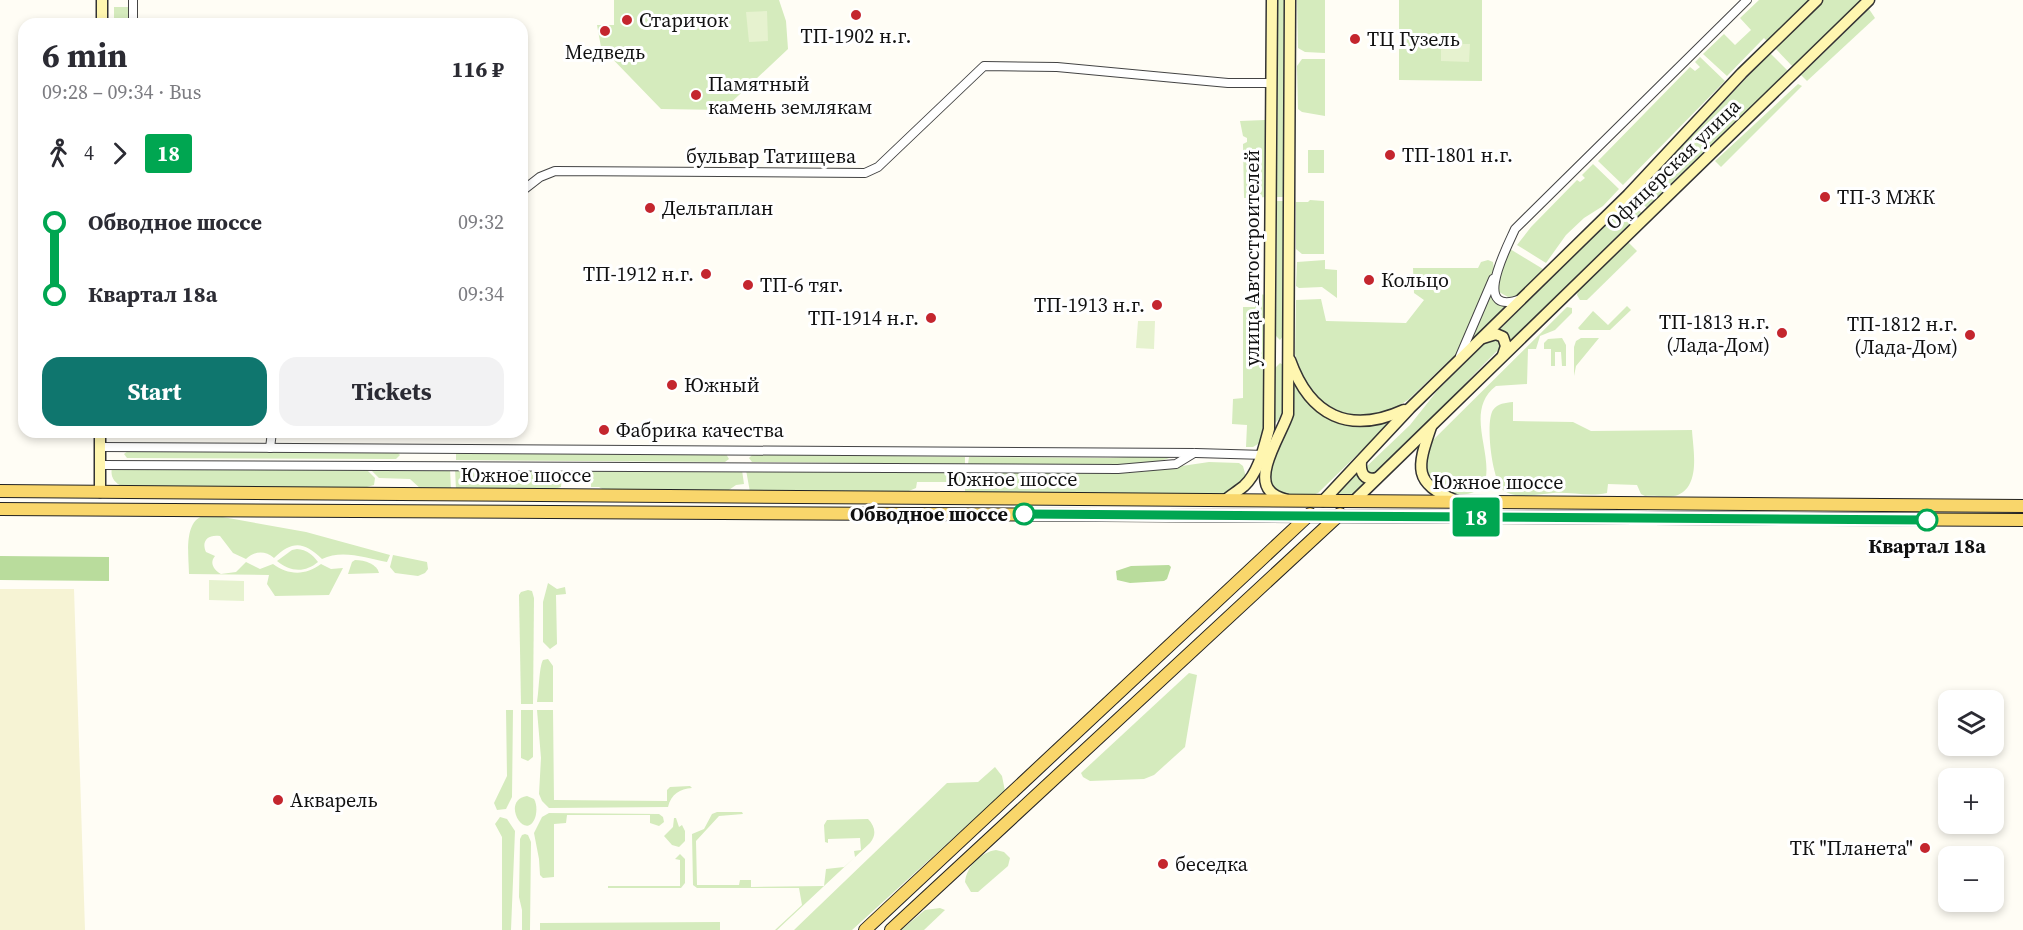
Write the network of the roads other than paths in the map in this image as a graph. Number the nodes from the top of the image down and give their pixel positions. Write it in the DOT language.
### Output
graph roads {
  1 [pos="102,0"];
  2 [pos="134,0"];
  3 [pos="1272,0"];
  4 [pos="1290,0"];
  5 [pos="1747,0"];
  6 [pos="1817,0"];
  7 [pos="1869,0"];
  8 [pos="102,18"];
  9 [pos="133,18"];
  10 [pos="1272,83"];
  11 [pos="528,186"];
  12 [pos="1494,275"];
  13 [pos="1522,298"];
  14 [pos="1478,341"];
  15 [pos="1270,344"];
  16 [pos="1287,349"];
  17 [pos="1503,355"];
  18 [pos="1458,361"];
  19 [pos="1410,408"];
  20 [pos="1431,425"];
  21 [pos="100,438"];
  22 [pos="271,438"];
  23 [pos="100,447"];
  24 [pos="270,448"];
  25 [pos="1196,453"];
  26 [pos="1266,455"];
  27 [pos="1361,461"];
  28 [pos="100,465"];
  29 [pos="1377,478"];
  30 [pos="0,492"];
  31 [pos="100,492"];
  32 [pos="1225,500"];
  33 [pos="1287,500"];
  34 [pos="1323,501"];
  35 [pos="1354,501"];
  36 [pos="1458,501"];
  37 [pos="2023,506"];
  38 [pos="0,509"];
  39 [pos="100,509"];
  40 [pos="1309,516"];
  41 [pos="1339,516"];
  42 [pos="2023,520"];
  43 [pos="866,930"];
  44 [pos="891,930"];
  1 -- 8 [label="main road"];
  2 -- 9 [label="street"];
  3 -- 10 [label="main road, улица Автостроителей"];
  4 -- 16 [label="main road, улица Автостроителей"];
  5 -- 12 [label="street, Офицерская улица"];
  6 -- 13 [label="main road, Офицерская улица"];
  7 -- 17 [label="main road, Офицерская улица"];
  10 -- 11 [label="street, бульвар Татищева"];
  10 -- 15 [label="main road, улица Автостроителей"];
  12 -- 13 [label="street"];
  12 -- 18 [label="street, Офицерская улица"];
  13 -- 14 [label="main road, Офицерская улица"];
  14 -- 17 [label="main road"];
  14 -- 18 [label="main road, Офицерская улица"];
  15 -- 16 [label="main road"];
  15 -- 26 [label="main road, улица Автостроителей"];
  16 -- 19 [label="main road, улица Автостроителей"];
  16 -- 26 [label="main road, улица Автостроителей"];
  17 -- 20 [label="main road, Офицерская улица"];
  18 -- 19 [label="main road, Офицерская улица"];
  19 -- 27 [label="main road, Офицерская улица"];
  20 -- 29 [label="main road, Офицерская улица"];
  20 -- 36 [label="main road, Офицерская улица"];
  21 -- 23 [label="main road"];
  22 -- 24 [label="street"];
  23 -- 24 [label="street"];
  23 -- 28 [label="main road"];
  24 -- 25 [label="street"];
  25 -- 26 [label="street"];
  25 -- 28 [label="street"];
  26 -- 32 [label="main road, улица Автостроителей"];
  26 -- 33 [label="main road, улица Автостроителей"];
  27 -- 29 [label="main road"];
  27 -- 34 [label="main road, Офицерская улица"];
  28 -- 31 [label="main road"];
  29 -- 35 [label="main road, Офицерская улица"];
  30 -- 31 [label="main road, Южное шоссе"];
  31 -- 32 [label="main road, Южное шоссе"];
  31 -- 39 [label="main road"];
  32 -- 33 [label="main road, Южное шоссе"];
  33 -- 34 [label="main road, Южное шоссе"];
  34 -- 35 [label="main road, Южное шоссе"];
  34 -- 40 [label="main road"];
  35 -- 36 [label="main road, Южное шоссе"];
  35 -- 41 [label="main road, Офицерская улица"];
  36 -- 37 [label="main road, Южное шоссе"];
  38 -- 39 [label="main road, Южное шоссе"];
  39 -- 40 [label="main road, Южное шоссе"];
  40 -- 41 [label="main road, Южное шоссе"];
  40 -- 43 [label="main road"];
  41 -- 42 [label="main road, Южное шоссе"];
  41 -- 44 [label="main road"];
}
